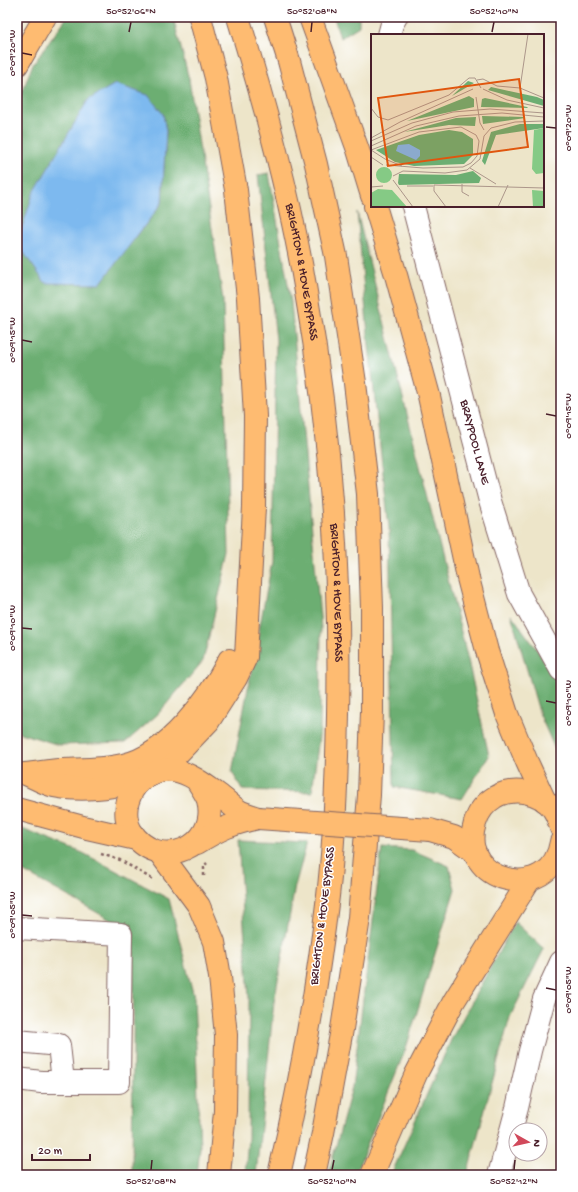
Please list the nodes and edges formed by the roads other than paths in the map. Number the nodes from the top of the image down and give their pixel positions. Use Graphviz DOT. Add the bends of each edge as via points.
graph roads {
  1 [pos="45,17"];
  2 [pos="200,17"];
  3 [pos="238,17"];
  4 [pos="275,17"];
  5 [pos="310,17"];
  6 [pos="396,17"];
  7 [pos="389,34"];
  8 [pos="17,65"];
  9 [pos="371,193"];
  10 [pos="375,207"];
  11 [pos="413,207"];
  12 [pos="248,608"];
  13 [pos="561,670"];
  14 [pos="162,770"];
  15 [pos="21,772"];
  16 [pos="196,779"];
  17 [pos="138,782"];
  18 [pos="17,810"];
  19 [pos="556,816"];
  20 [pos="477,817"];
  21 [pos="258,818"];
  22 [pos="430,830"];
  23 [pos="136,839"];
  24 [pos="561,842"];
  25 [pos="191,847"];
  26 [pos="159,852"];
  27 [pos="475,852"];
  28 [pos="546,871"];
  29 [pos="17,928"];
  30 [pos="561,962"];
  31 [pos="17,1042"];
  32 [pos="17,1079"];
  33 [pos="63,1082"];
  34 [pos="220,1175"];
  35 [pos="279,1175"];
  36 [pos="314,1175"];
  37 [pos="372,1175"];
  38 [pos="499,1175"];
  1 -- 8 [label="highway"];
  2 -- 12 [label="highway" via="216,78 236,190 248,298 255,416 254,507"];
  3 -- 35 [label="highway, BRIGHTON & HOVE BYPASS" via="281,170 305,284 323,402 334,515 339,649 337,771 328,895 295,1108"];
  4 -- 36 [label="highway" via="316,164 336,256 368,494 371,578 372,703 369,795 359,918 342,1029"];
  5 -- 9 [label="highway"];
  6 -- 7 [label="street"];
  10 -- 19 [label="highway" via="429,396 486,651 507,714 527,762"];
  11 -- 13 [label="street, BRAYPOOL LANE" via="490,501 519,594"];
  12 -- 14 [label="highway" via="246,657 236,678 208,722"];
  12 -- 15 [label="highway" via="233,651 221,675 186,723 166,743 125,765 96,770"];
  14 -- 16 [label="highway" via="174,770"];
  14 -- 17 [label="highway" via="149,774"];
  15 -- 17 [label="highway" via="54,786 84,789"];
  16 -- 21 [label="highway" via="241,812"];
  16 -- 25 [label="highway" via="208,800 209,811 203,833"];
  17 -- 23 [label="highway" via="131,792 126,816"];
  18 -- 23 [label="highway"];
  19 -- 20 [label="highway" via="533,794 520,791 494,798 484,806"];
  20 -- 22 [label="highway"];
  20 -- 27 [label="highway" via="473,828"];
  21 -- 22 [label="highway, bridge"];
  21 -- 25 [label="highway" via="236,822"];
  22 -- 27 [label="highway" via="454,837"];
  23 -- 26 [label="highway" via="146,847"];
  24 -- 28 [label="highway" via="556,858"];
  25 -- 26 [label="highway" via="172,853"];
  26 -- 34 [label="highway" via="200,906 214,942 226,1036"];
  27 -- 28 [label="highway" via="491,873 503,879 516,881"];
  28 -- 37 [label="highway" via="454,1001 416,1074"];
  29 -- 33 [label="street" via="122,934 119,1082"];
  30 -- 38 [label="street" via="544,999"];
  31 -- 33 [label="street" via="59,1044"];
  32 -- 33 [label="street"];
}
